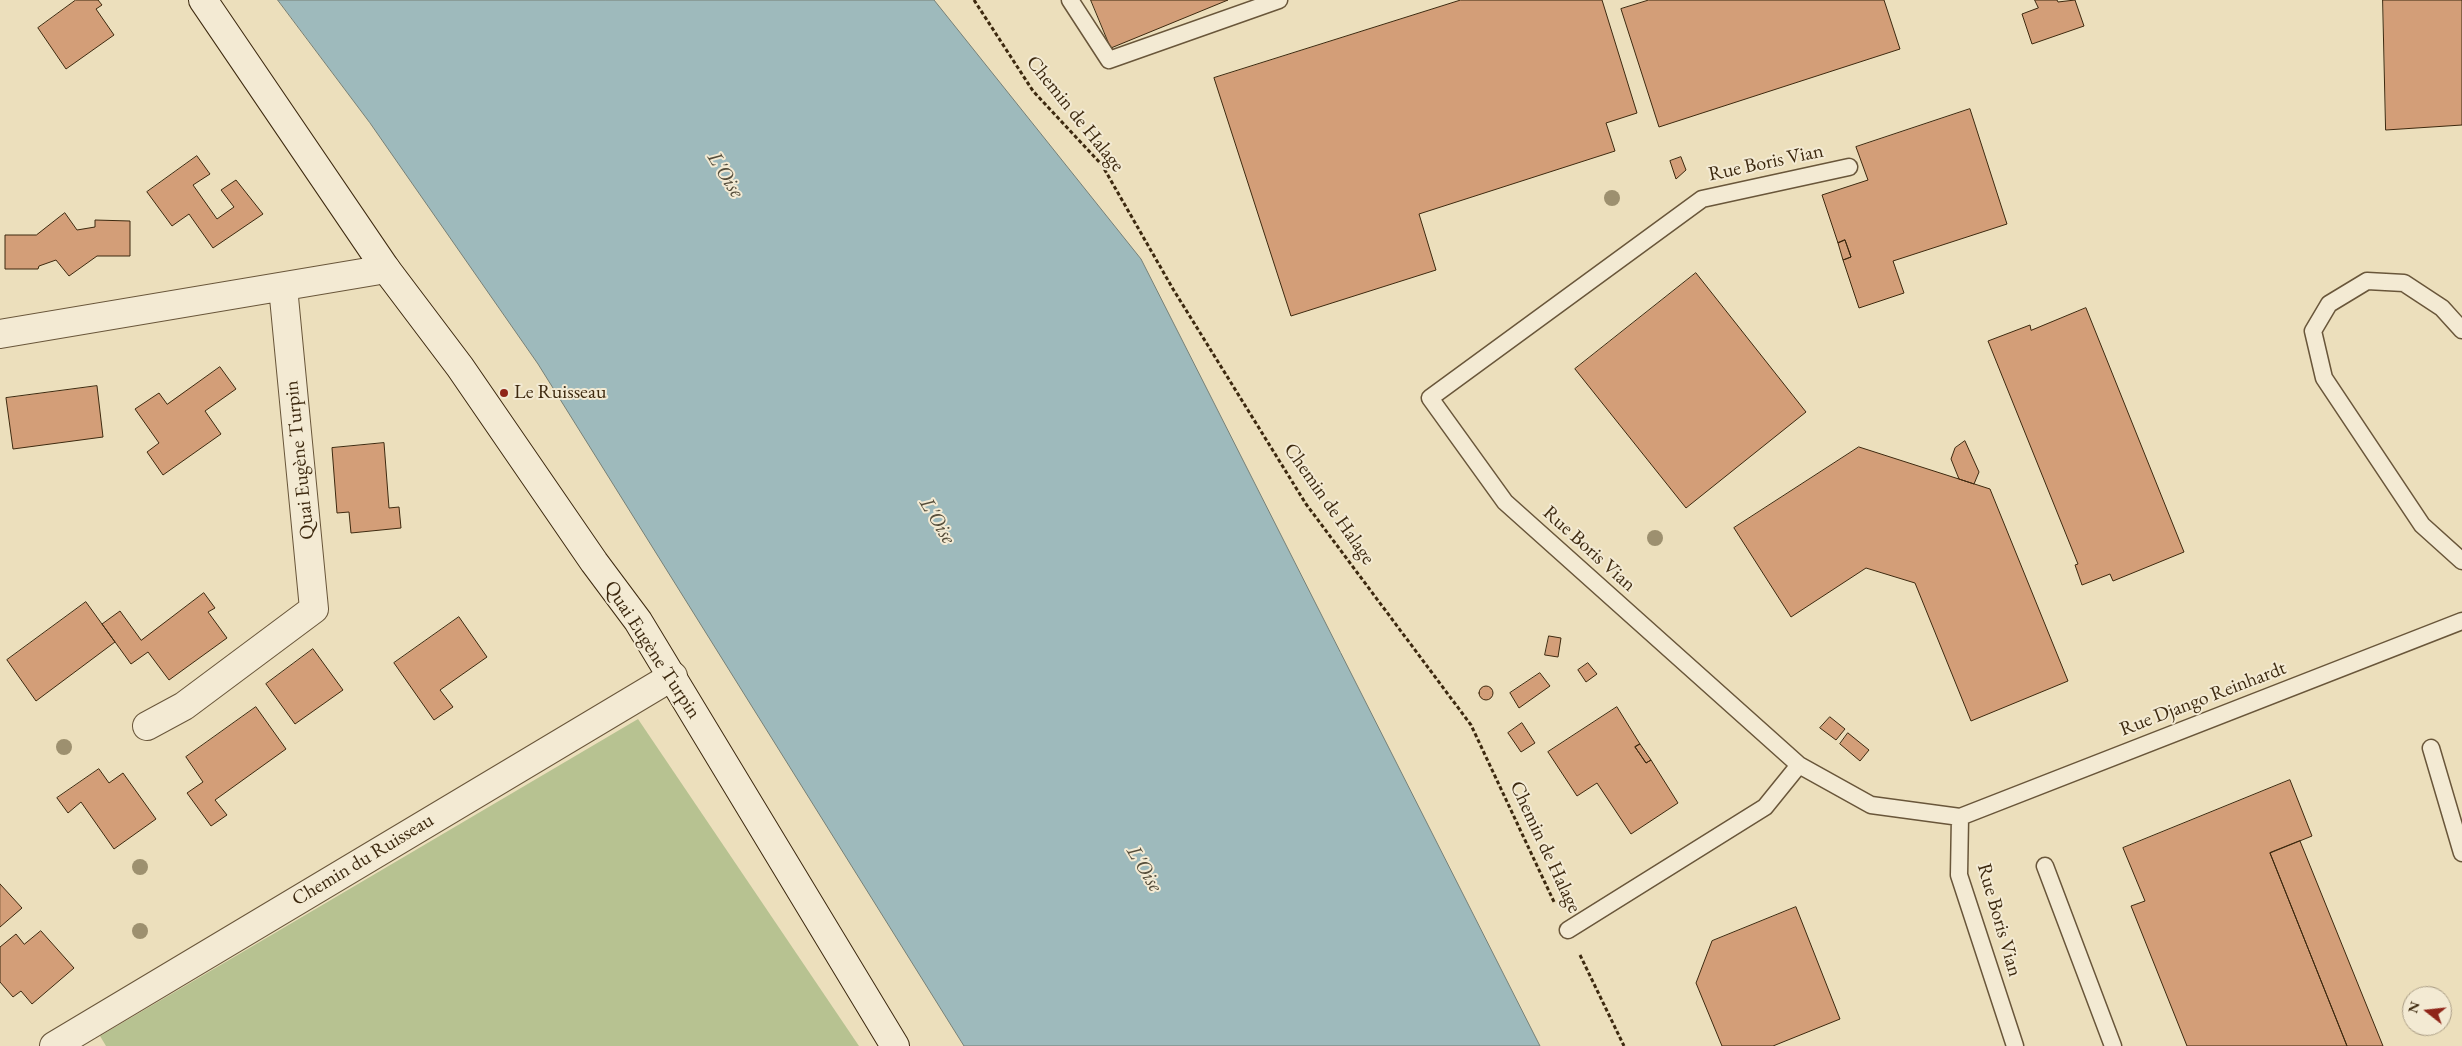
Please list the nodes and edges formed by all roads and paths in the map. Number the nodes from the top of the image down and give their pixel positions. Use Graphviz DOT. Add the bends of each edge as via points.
graph roads {
  1 [pos="203,0"];
  2 [pos="974,0"];
  3 [pos="1070,0"];
  4 [pos="1279,0"];
  5 [pos="1850,167"];
  6 [pos="386,269"];
  7 [pos="283,287"];
  8 [pos="2462,330"];
  9 [pos="0,334"];
  10 [pos="2462,561"];
  11 [pos="2462,621"];
  12 [pos="673,676"];
  13 [pos="147,726"];
  14 [pos="2431,748"];
  15 [pos="1799,765"];
  16 [pos="1960,817"];
  17 [pos="2462,853"];
  18 [pos="2045,866"];
  19 [pos="1568,930"];
  20 [pos="54,1046"];
  21 [pos="895,1046"];
  22 [pos="1624,1046"];
  23 [pos="2016,1046"];
  24 [pos="2113,1046"];
  1 -- 6 [label="street, Quai Eugène Turpin"];
  2 -- 19 [label="path, Chemin de Halage" via="1033,90 1102,165 1173,289 1306,504 1471,725"];
  3 -- 4 [label="lane" via="1109,60"];
  5 -- 15 [label="lane, Rue Boris Vian" via="1702,199 1430,398 1505,502"];
  6 -- 7 [label="street"];
  6 -- 12 [label="street, Quai Eugène Turpin" via="460,367"];
  7 -- 9 [label="street"];
  7 -- 13 [label="street, Quai Eugène Turpin" via="314,609 184,706"];
  8 -- 10 [label="lane" via="2442,308 2404,283 2367,281 2329,304 2313,332 2324,378 2422,525"];
  11 -- 16 [label="lane, Rue Django Reinhardt"];
  12 -- 20 [label="street, Chemin du Ruisseau"];
  12 -- 21 [label="street, Quai Eugène Turpin"];
  14 -- 17 [label="lane"];
  15 -- 16 [label="lane, Rue Boris Vian" via="1872,805"];
  15 -- 19 [label="lane" via="1765,807"];
  16 -- 23 [label="lane, Rue Boris Vian" via="1959,875"];
  18 -- 24 [label="lane"];
  19 -- 22 [label="path, Chemin de Halage"];
}
